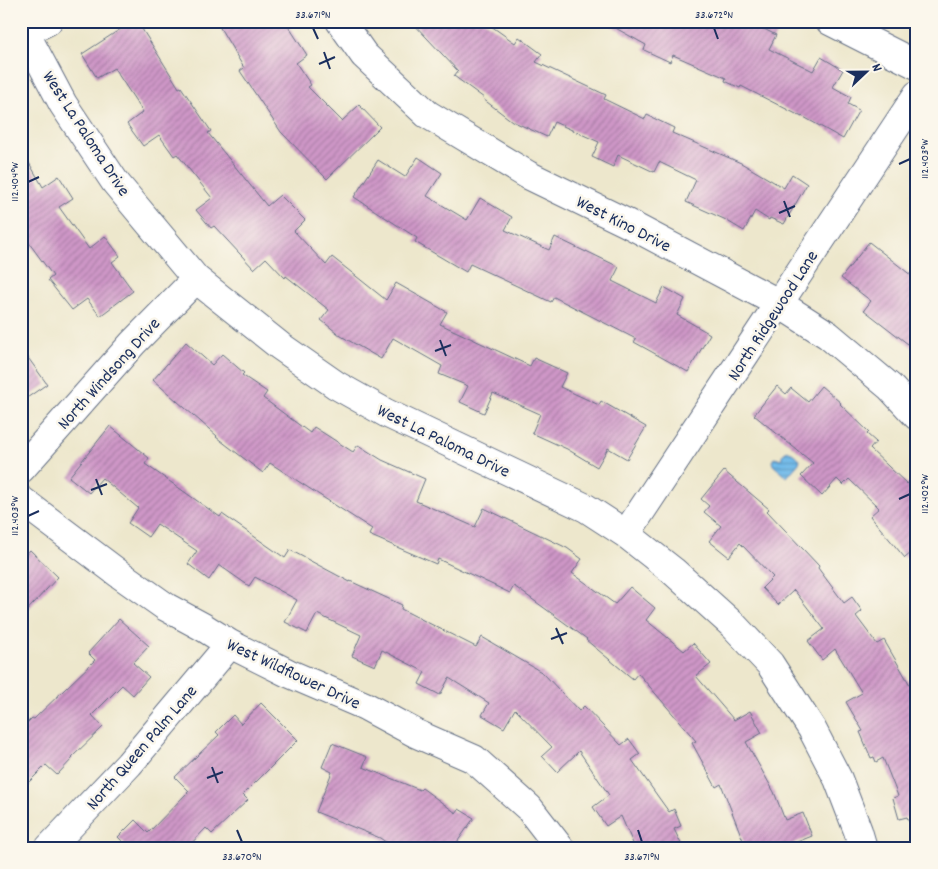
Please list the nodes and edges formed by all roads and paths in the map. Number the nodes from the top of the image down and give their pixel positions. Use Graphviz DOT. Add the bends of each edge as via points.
graph roads {
  1 [pos="340,21"];
  2 [pos="830,21"];
  3 [pos="31,26"];
  4 [pos="917,65"];
  5 [pos="917,95"];
  6 [pos="196,279"];
  7 [pos="778,303"];
  8 [pos="917,416"];
  9 [pos="21,469"];
  10 [pos="21,500"];
  11 [pos="626,534"];
  12 [pos="230,644"];
  13 [pos="49,848"];
  14 [pos="560,848"];
  15 [pos="863,848"];
  1 -- 7 [label="street, West Kino Drive" via="364,55 427,114 528,175"];
  2 -- 4 [label="street"];
  3 -- 6 [label="street, West La Paloma Drive" via="63,104 115,182"];
  5 -- 7 [label="street, North Ridgewood Lane"];
  6 -- 9 [label="street, North Windsong Drive"];
  6 -- 11 [label="street, West La Paloma Drive" via="280,346 336,385 386,413 586,508"];
  7 -- 8 [label="street, West Kino Drive" via="828,335 890,388"];
  7 -- 11 [label="street, North Ridgewood Lane"];
  10 -- 12 [label="street, West Wildflower Drive" via="118,573"];
  11 -- 15 [label="street, West La Paloma Drive" via="734,626 770,664 812,729 838,779"];
  12 -- 13 [label="street, North Queen Palm Lane" via="128,764"];
  12 -- 14 [label="street, West Wildflower Drive" via="474,759 530,808"];
}
